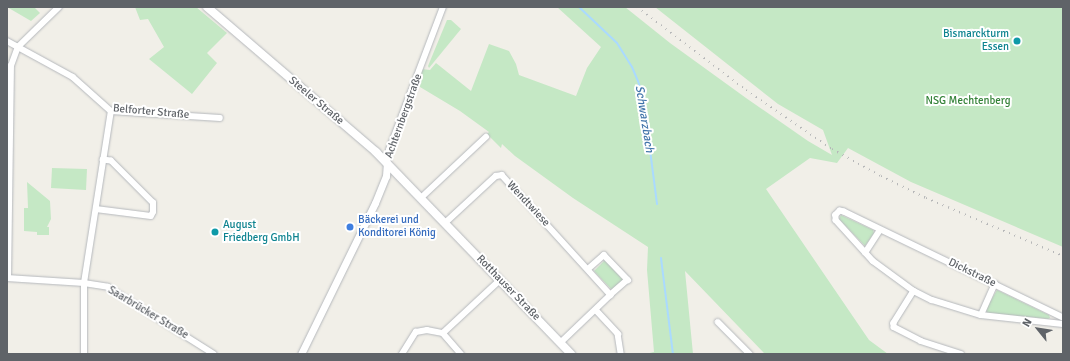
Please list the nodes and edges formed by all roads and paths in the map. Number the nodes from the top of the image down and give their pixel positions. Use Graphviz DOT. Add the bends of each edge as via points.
graph roads {
  1 [pos="59,7"];
  2 [pos="207,7"];
  3 [pos="443,7"];
  4 [pos="7,41"];
  5 [pos="18,47"];
  6 [pos="111,111"];
  7 [pos="220,118"];
  8 [pos="486,136"];
  9 [pos="103,160"];
  10 [pos="387,162"];
  11 [pos="421,198"];
  12 [pos="96,209"];
  13 [pos="445,223"];
  14 [pos="880,230"];
  15 [pos="865,253"];
  16 [pos="588,269"];
  17 [pos="8,278"];
  18 [pos="500,280"];
  19 [pos="84,283"];
  20 [pos="995,284"];
  21 [pos="914,291"];
  22 [pos="611,295"];
  23 [pos="596,310"];
  24 [pos="981,315"];
  25 [pos="1063,318"];
  26 [pos="718,322"];
  27 [pos="1063,324"];
  28 [pos="443,333"];
  29 [pos="561,343"];
  30 [pos="84,354"];
  31 [pos="214,354"];
  32 [pos="302,354"];
  33 [pos="402,354"];
  34 [pos="462,354"];
  35 [pos="571,354"];
  36 [pos="621,354"];
  37 [pos="750,354"];
  38 [pos="961,354"];
  1 -- 5 [label="street"];
  2 -- 10 [label="main road, Steeler Straße"];
  3 -- 10 [label="street, Achternbergstraße" via="389,150"];
  4 -- 5 [label="street, Belforter Straße"];
  5 -- 6 [label="street, Belforter Straße" via="73,77"];
  5 -- 17 [label="street" via="11,66"];
  6 -- 7 [label="street, Belforter Straße"];
  6 -- 9 [label="street"];
  8 -- 11 [label="street"];
  9 -- 12 [label="street"];
  9 -- 12 [label="street" via="111,161 153,203 153,212 151,216"];
  10 -- 11 [label="main road, Steeler Straße"];
  10 -- 32 [label="street, Achternbergstraße" via="386,176 375,203"];
  11 -- 13 [label="main road, Steeler Straße"];
  12 -- 19 [label="street"];
  13 -- 16 [label="street, Wendtwiese" via="496,176 502,175"];
  13 -- 18 [label="main road, Rotthauser Straße"];
  14 -- 15 [label="street"];
  14 -- 15 [label="street, Dickstraße" via="844,212 840,211 836,215 836,220"];
  14 -- 20 [label="street, Dickstraße"];
  15 -- 21 [label="street"];
  16 -- 22 [label="street, Wendtwiese"];
  16 -- 22 [label="street" via="604,255 628,280"];
  17 -- 19 [label="street, Saarbrücker Straße"];
  18 -- 28 [label="street"];
  18 -- 29 [label="main road, Rotthauser Straße"];
  19 -- 30 [label="street"];
  19 -- 31 [label="street, Saarbrücker Straße" via="108,287"];
  20 -- 24 [label="street"];
  20 -- 25 [label="street, Dickstraße"];
  21 -- 24 [label="street" via="946,305"];
  21 -- 38 [label="street" via="894,327 921,341"];
  22 -- 23 [label="street"];
  23 -- 29 [label="street"];
  23 -- 36 [label="street" via="618,334"];
  24 -- 27 [label="street"];
  26 -- 37 [label="street"];
  28 -- 33 [label="street" via="427,330 416,332"];
  28 -- 34 [label="street"];
  29 -- 35 [label="main road, Rotthauser Straße"];
}
